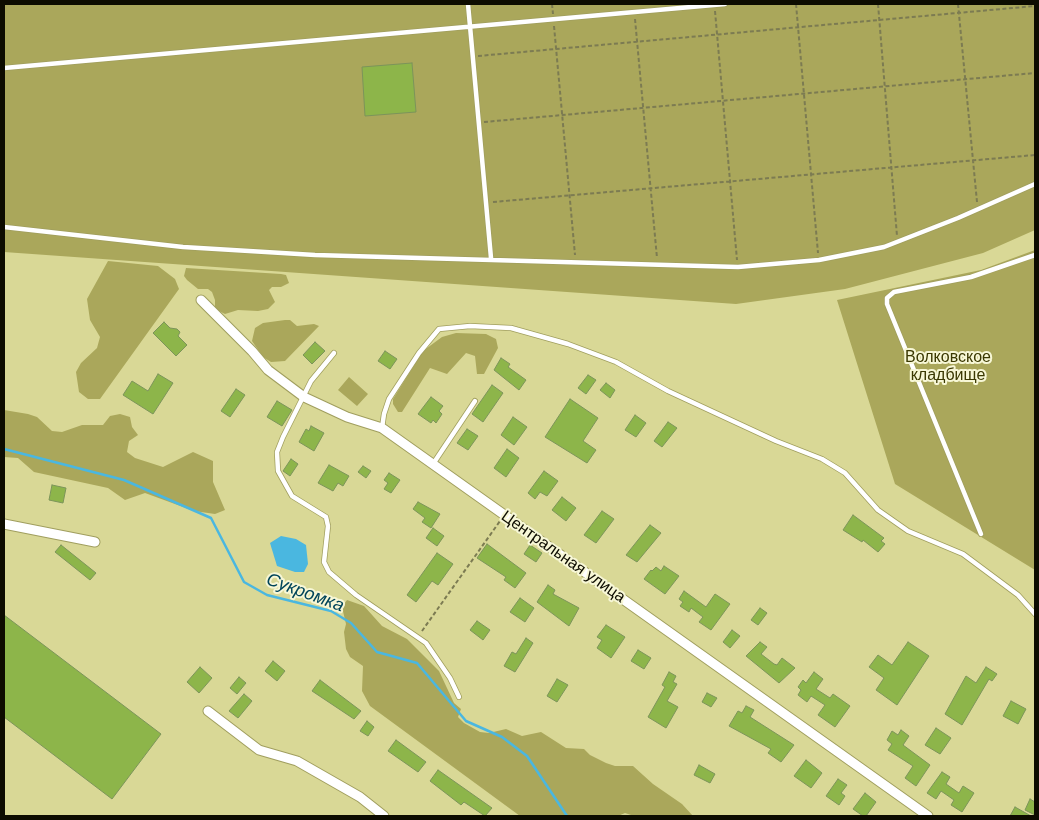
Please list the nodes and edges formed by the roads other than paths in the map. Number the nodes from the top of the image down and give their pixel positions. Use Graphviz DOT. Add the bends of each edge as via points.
graph roads {
  1 [pos="468,4"];
  2 [pos="725,4"];
  3 [pos="714,5"];
  4 [pos="470,26"];
  5 [pos="4,68"];
  6 [pos="1035,184"];
  7 [pos="4,227"];
  8 [pos="1035,255"];
  9 [pos="491,258"];
  10 [pos="200,300"];
  11 [pos="334,353"];
  12 [pos="304,397"];
  13 [pos="475,401"];
  14 [pos="382,428"];
  15 [pos="433,464"];
  16 [pos="4,524"];
  17 [pos="981,534"];
  18 [pos="94,542"];
  19 [pos="1035,614"];
  20 [pos="459,697"];
  21 [pos="208,711"];
  22 [pos="384,816"];
  23 [pos="928,816"];
  1 -- 4 [label="lane"];
  2 -- 3 [label="lane"];
  3 -- 4 [label="lane"];
  4 -- 5 [label="lane"];
  4 -- 9 [label="lane"];
  6 -- 9 [label="lane" via="884,247 819,260 738,267"];
  7 -- 9 [label="lane" via="183,247 314,255"];
  8 -- 17 [label="lane" via="970,277 894,292 887,298"];
  10 -- 12 [label="street, Центральная улица" via="268,370"];
  11 -- 12 [label="lane" via="311,381"];
  12 -- 14 [label="street, Центральная улица" via="347,417"];
  12 -- 20 [label="lane" via="277,452 278,471 292,496 326,517 324,562 329,572 434,652"];
  13 -- 15 [label="lane"];
  14 -- 15 [label="street, Центральная улица"];
  14 -- 19 [label="lane" via="389,399 439,329 470,326 511,328 568,344 616,362 677,396 776,442 822,459 845,473 878,510 908,531 962,554 1018,595"];
  15 -- 23 [label="street, Центральная улица"];
  16 -- 18 [label="street"];
  21 -- 22 [label="street" via="259,750 297,761 360,797"];
}
